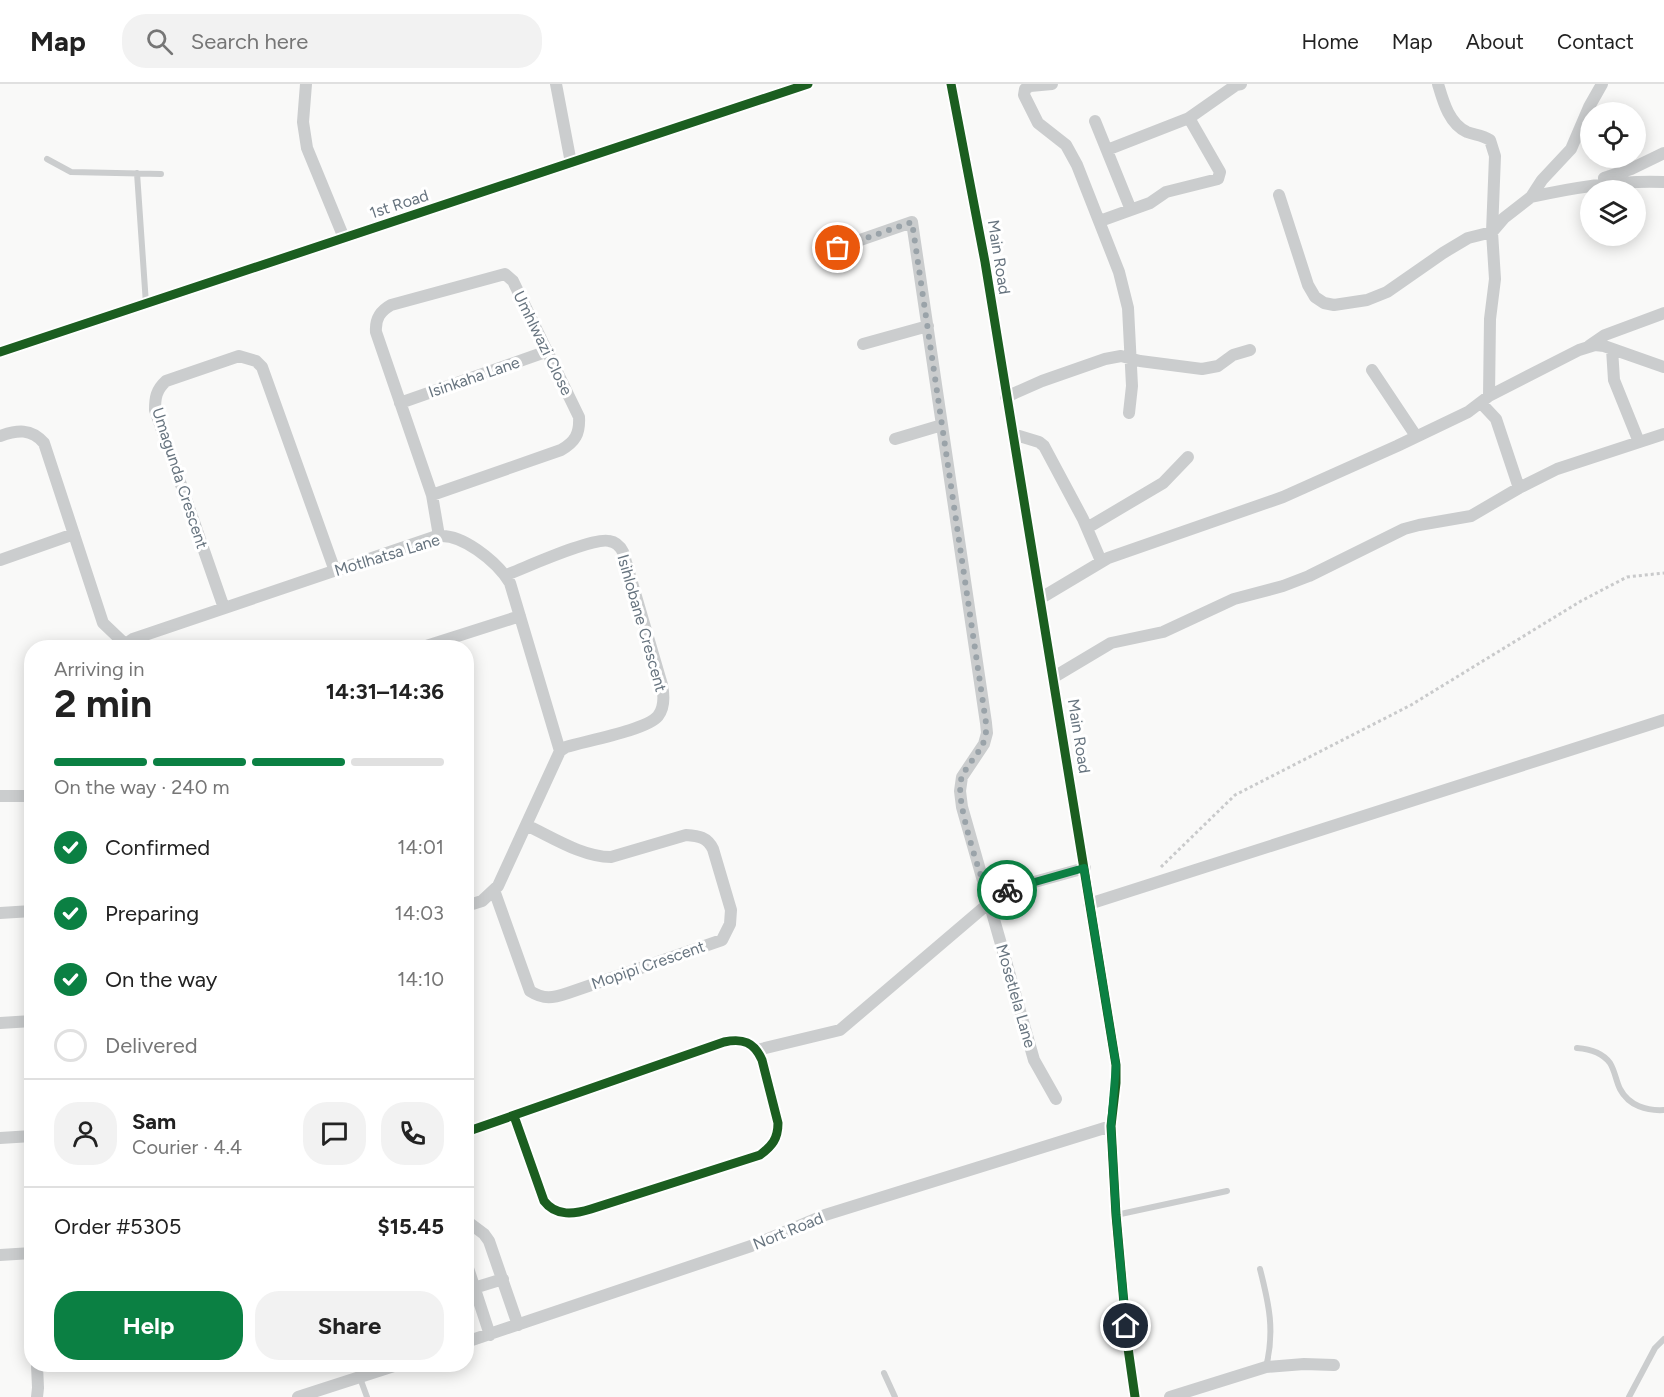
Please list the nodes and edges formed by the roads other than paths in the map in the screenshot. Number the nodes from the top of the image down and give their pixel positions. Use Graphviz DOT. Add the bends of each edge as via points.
graph roads {
  1 [pos="306,84"];
  2 [pos="556,84"];
  3 [pos="808,84"];
  4 [pos="951,84"];
  5 [pos="1052,84"];
  6 [pos="1241,84"];
  7 [pos="1438,84"];
  8 [pos="1602,84"];
  9 [pos="1189,118"];
  10 [pos="1095,121"];
  11 [pos="1107,150"];
  12 [pos="1664,153"];
  13 [pos="47,159"];
  14 [pos="571,163"];
  15 [pos="137,173"];
  16 [pos="161,174"];
  17 [pos="1600,180"];
  18 [pos="1646,182"];
  19 [pos="1664,182"];
  20 [pos="1580,187"];
  21 [pos="1279,195"];
  22 [pos="1531,197"];
  23 [pos="1131,210"];
  24 [pos="1100,220"];
  25 [pos="1492,232"];
  26 [pos="344,238"];
  27 [pos="820,254"];
  28 [pos="146,304"];
  29 [pos="1664,313"];
  30 [pos="928,326"];
  31 [pos="863,344"];
  32 [pos="1587,347"];
  33 [pos="1612,349"];
  34 [pos="1250,350"];
  35 [pos="548,351"];
  36 [pos="0,352"];
  37 [pos="1130,357"];
  38 [pos="1664,367"];
  39 [pos="1372,370"];
  40 [pos="1006,397"];
  41 [pos="1485,399"];
  42 [pos="400,403"];
  43 [pos="1129,413"];
  44 [pos="942,425"];
  45 [pos="1013,434"];
  46 [pos="1664,434"];
  47 [pos="0,436"];
  48 [pos="1416,436"];
  49 [pos="895,440"];
  50 [pos="1639,442"];
  51 [pos="1188,457"];
  52 [pos="1519,488"];
  53 [pos="432,495"];
  54 [pos="1087,528"];
  55 [pos="74,534"];
  56 [pos="439,536"];
  57 [pos="0,560"];
  58 [pos="1101,561"];
  59 [pos="335,571"];
  60 [pos="506,575"];
  61 [pos="1041,598"];
  62 [pos="224,608"];
  63 [pos="520,616"];
  64 [pos="117,640"];
  65 [pos="131,640"];
  66 [pos="446,640"];
  67 [pos="1054,677"];
  68 [pos="1664,720"];
  69 [pos="560,751"];
  70 [pos="0,796"];
  71 [pos="24,796"];
  72 [pos="526,825"];
  73 [pos="1084,868"];
  74 [pos="494,890"];
  75 [pos="988,899"];
  76 [pos="474,904"];
  77 [pos="1089,904"];
  78 [pos="24,912"];
  79 [pos="0,913"];
  80 [pos="24,1022"];
  81 [pos="0,1023"];
  82 [pos="1577,1048"];
  83 [pos="758,1050"];
  84 [pos="1056,1098"];
  85 [pos="1664,1110"];
  86 [pos="514,1116"];
  87 [pos="1111,1126"];
  88 [pos="474,1129"];
  89 [pos="24,1136"];
  90 [pos="0,1138"];
  91 [pos="1227,1191"];
  92 [pos="1116,1215"];
  93 [pos="474,1227"];
  94 [pos="24,1253"];
  95 [pos="0,1254"];
  96 [pos="1260,1269"];
  97 [pos="502,1279"];
  98 [pos="474,1288"];
  99 [pos="518,1325"];
  100 [pos="490,1335"];
  101 [pos="1664,1339"];
  102 [pos="474,1340"];
  103 [pos="1334,1365"];
  104 [pos="1266,1367"];
  105 [pos="37,1372"];
  106 [pos="375,1372"];
  107 [pos="884,1373"];
  108 [pos="360,1377"];
  109 [pos="37,1397"];
  110 [pos="298,1397"];
  111 [pos="367,1397"];
  112 [pos="895,1397"];
  113 [pos="1135,1397"];
  114 [pos="1170,1397"];
  115 [pos="1629,1397"];
  1 -- 26 [label="street" via="303,122 307,148"];
  2 -- 14 [label="street"];
  3 -- 14 [label="street, 1st Road"];
  4 -- 40 [label="street, Main Road" via="980,230"];
  5 -- 24 [label="street" via="1025,89 1026,102 1043,128 1066,145"];
  6 -- 9 [label="street"];
  7 -- 25 [label="street" via="1445,107 1457,126 1484,136 1493,147"];
  8 -- 22 [label="street" via="1571,149"];
  9 -- 11 [label="street"];
  9 -- 23 [label="street" via="1220,172 1218,179 1166,192"];
  10 -- 11 [label="street"];
  11 -- 23 [label="street"];
  12 -- 17 [label="street"];
  13 -- 15 [label="lane" via="71,172"];
  14 -- 26 [label="street, 1st Road"];
  15 -- 16 [label="lane"];
  15 -- 28 [label="lane"];
  18 -- 19 [label="street"];
  20 -- 22 [label="street"];
  21 -- 25 [label="street" via="1308,285 1315,297 1334,305 1367,300 1387,292 1449,249 1477,234"];
  22 -- 25 [label="street"];
  23 -- 24 [label="street"];
  24 -- 37 [label="street" via="1128,308"];
  25 -- 41 [label="street" via="1495,279"];
  26 -- 28 [label="street, 1st Road"];
  27 -- 30 [label="street, Mosetlela Lane" via="912,222"];
  28 -- 36 [label="street, 1st Road"];
  29 -- 32 [label="street" via="1605,335"];
  30 -- 31 [label="street"];
  30 -- 44 [label="street, Mosetlela Lane"];
  32 -- 33 [label="street"];
  32 -- 41 [label="street"];
  33 -- 38 [label="street"];
  33 -- 50 [label="street" via="1613,376"];
  34 -- 37 [label="street" via="1233,355 1218,366 1202,369"];
  35 -- 42 [label="street, Isinkaha Lane"];
  35 -- 42 [label="street, Umhlwazi Close" via="513,281 505,274 391,305 381,312 375,325"];
  35 -- 53 [label="street, Umhlwazi Close" via="579,417 575,440 561,450"];
  37 -- 40 [label="street" via="1105,359"];
  37 -- 43 [label="street"];
  39 -- 48 [label="street"];
  40 -- 45 [label="street, Main Road"];
  41 -- 48 [label="street" via="1468,412"];
  41 -- 52 [label="street" via="1496,419"];
  42 -- 53 [label="street, Umhlwazi Close"];
  44 -- 49 [label="street"];
  44 -- 75 [label="street, Mosetlela Lane" via="987,733 962,777 960,791"];
  45 -- 54 [label="street" via="1044,446"];
  45 -- 61 [label="street, Main Road"];
  46 -- 50 [label="street"];
  47 -- 55 [label="street" via="20,430 44,443"];
  48 -- 58 [label="street" via="1283,497"];
  50 -- 52 [label="street" via="1557,469"];
  51 -- 54 [label="street" via="1162,483"];
  52 -- 67 [label="street" via="1472,516 1404,529 1309,576 1234,598 1163,632 1111,643"];
  53 -- 56 [label="street, Umhlwazi Close"];
  54 -- 58 [label="street"];
  55 -- 57 [label="street"];
  55 -- 64 [label="street" via="103,623"];
  56 -- 59 [label="street, Motlhatsa Lane"];
  56 -- 60 [label="street, Motlhatsa Lane" via="452,537 474,549"];
  58 -- 61 [label="street"];
  59 -- 62 [label="street, Motlhatsa Lane"];
  59 -- 62 [label="street, Umagunda Crescent" via="262,367 239,356 166,381 159,387 155,401"];
  60 -- 63 [label="street, Motlhatsa Lane"];
  60 -- 69 [label="street, Isihlobane Crescent" via="595,541 611,541 623,552 663,691 663,706 659,715 643,726"];
  61 -- 67 [label="street, Main Road"];
  62 -- 65 [label="street, Motlhatsa Lane"];
  63 -- 66 [label="street"];
  63 -- 69 [label="street, Motlhatsa Lane"];
  67 -- 73 [label="street, Main Road"];
  68 -- 77 [label="street"];
  69 -- 72 [label="street"];
  70 -- 71 [label="street"];
  72 -- 74 [label="street"];
  72 -- 74 [label="street, Mopipi Crescent" via="602,857 686,835 699,836 709,841 713,849 731,910 730,924 722,940 550,999 530,991"];
  73 -- 75 [label="street"];
  73 -- 77 [label="street, Main Road"];
  74 -- 76 [label="street"];
  75 -- 83 [label="street" via="840,1030"];
  75 -- 84 [label="street, Mosetlela Lane" via="1034,1060"];
  77 -- 87 [label="street, Main Road" via="1116,1065"];
  78 -- 79 [label="street"];
  80 -- 81 [label="street"];
  82 -- 85 [label="lane" via="1592,1049 1609,1062 1621,1091 1634,1104"];
  83 -- 86 [label="street" via="744,1040 724,1042"];
  83 -- 86 [label="street" via="778,1123 772,1146 760,1155 578,1213 558,1212 544,1201"];
  86 -- 88 [label="street"];
  87 -- 92 [label="street, Main Road"];
  87 -- 99 [label="street, Nort Road" via="825,1215 752,1246"];
  89 -- 90 [label="street"];
  91 -- 92 [label="lane"];
  92 -- 113 [label="street, Main Road"];
  93 -- 97 [label="street" via="489,1241"];
  94 -- 95 [label="street"];
  96 -- 104 [label="lane" via="1269,1305 1271,1345"];
  97 -- 98 [label="street"];
  97 -- 99 [label="street"];
  98 -- 100 [label="street"];
  99 -- 100 [label="street, Nort Road"];
  100 -- 102 [label="street, Nort Road"];
  101 -- 115 [label="lane" via="1655,1348"];
  103 -- 104 [label="street"];
  104 -- 114 [label="street"];
  105 -- 109 [label="street"];
  106 -- 108 [label="street"];
  107 -- 112 [label="lane"];
  108 -- 110 [label="street"];
  108 -- 111 [label="lane"];
}
